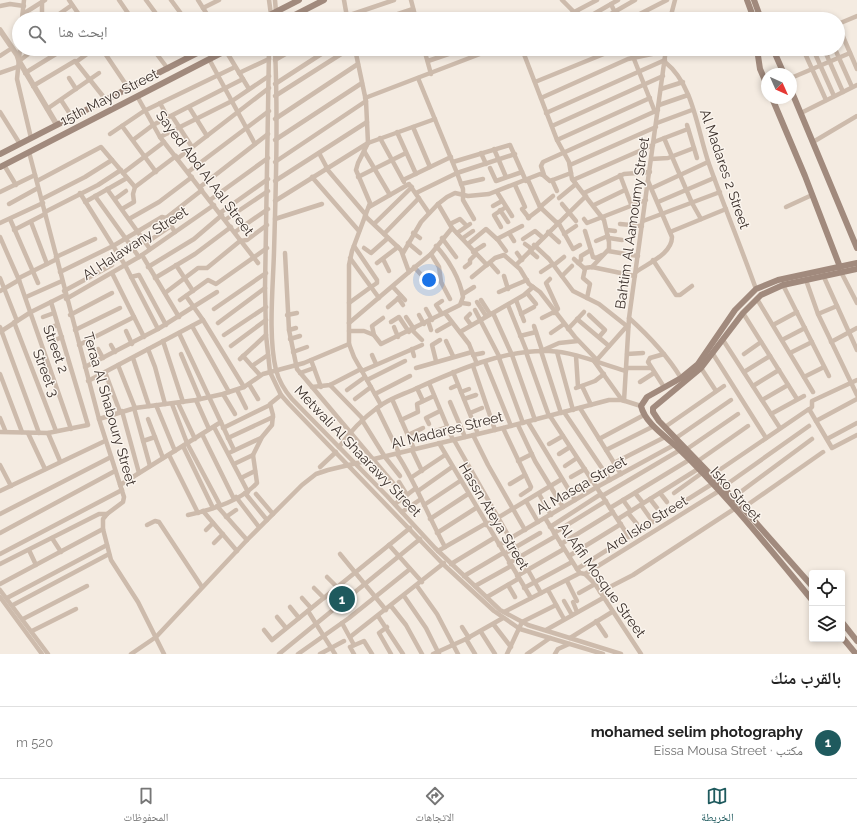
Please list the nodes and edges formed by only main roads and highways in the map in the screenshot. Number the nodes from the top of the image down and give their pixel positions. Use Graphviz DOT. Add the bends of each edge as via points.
graph roads {
  1 [pos="299,0"];
  2 [pos="324,0"];
  3 [pos="747,0"];
  4 [pos="754,0"];
  5 [pos="276,12"];
  6 [pos="301,12"];
  7 [pos="751,12"];
  8 [pos="759,12"];
  9 [pos="192,56"];
  10 [pos="215,56"];
  11 [pos="758,56"];
  12 [pos="777,56"];
  13 [pos="782,68"];
  14 [pos="761,71"];
  15 [pos="774,104"];
  16 [pos="797,104"];
  17 [pos="0,154"];
  18 [pos="2,166"];
  19 [pos="857,248"];
  20 [pos="857,263"];
  21 [pos="839,265"];
  22 [pos="857,269"];
  23 [pos="842,272"];
  24 [pos="742,302"];
  25 [pos="748,308"];
  26 [pos="721,489"];
  27 [pos="730,499"];
  28 [pos="809,583"];
  29 [pos="809,596"];
  30 [pos="845,626"];
  31 [pos="845,641"];
  32 [pos="857,641"];
  33 [pos="856,654"];
  1 -- 5 [label="main road"];
  2 -- 6 [label="main road"];
  3 -- 7 [label="main road"];
  4 -- 8 [label="main road"];
  9 -- 17 [label="main road, 15th Mayo Street"];
  10 -- 18 [label="main road, 15th Mayo Street"];
  11 -- 14 [label="main road"];
  12 -- 13 [label="main road"];
  15 -- 21 [label="main road"];
  16 -- 19 [label="main road"];
  20 -- 21 [label="main road"];
  21 -- 23 [label="main road"];
  21 -- 24 [label="main road" via="778,280 756,289"];
  22 -- 23 [label="main road"];
  23 -- 25 [label="main road" via="783,285 768,291"];
  24 -- 25 [label="main road"];
  24 -- 26 [label="main road, Isko Street" via="698,364 682,378 647,397 641,406 644,415 654,426 712,484"];
  25 -- 26 [label="main road, Isko Street" via="701,368 653,408 653,412 665,427 712,475"];
  26 -- 27 [label="main road, Isko Street"];
  27 -- 28 [label="main road, Isko Street" via="743,508"];
  27 -- 29 [label="main road, Isko Street" via="734,508"];
  30 -- 32 [label="main road"];
  31 -- 33 [label="main road"];
}
